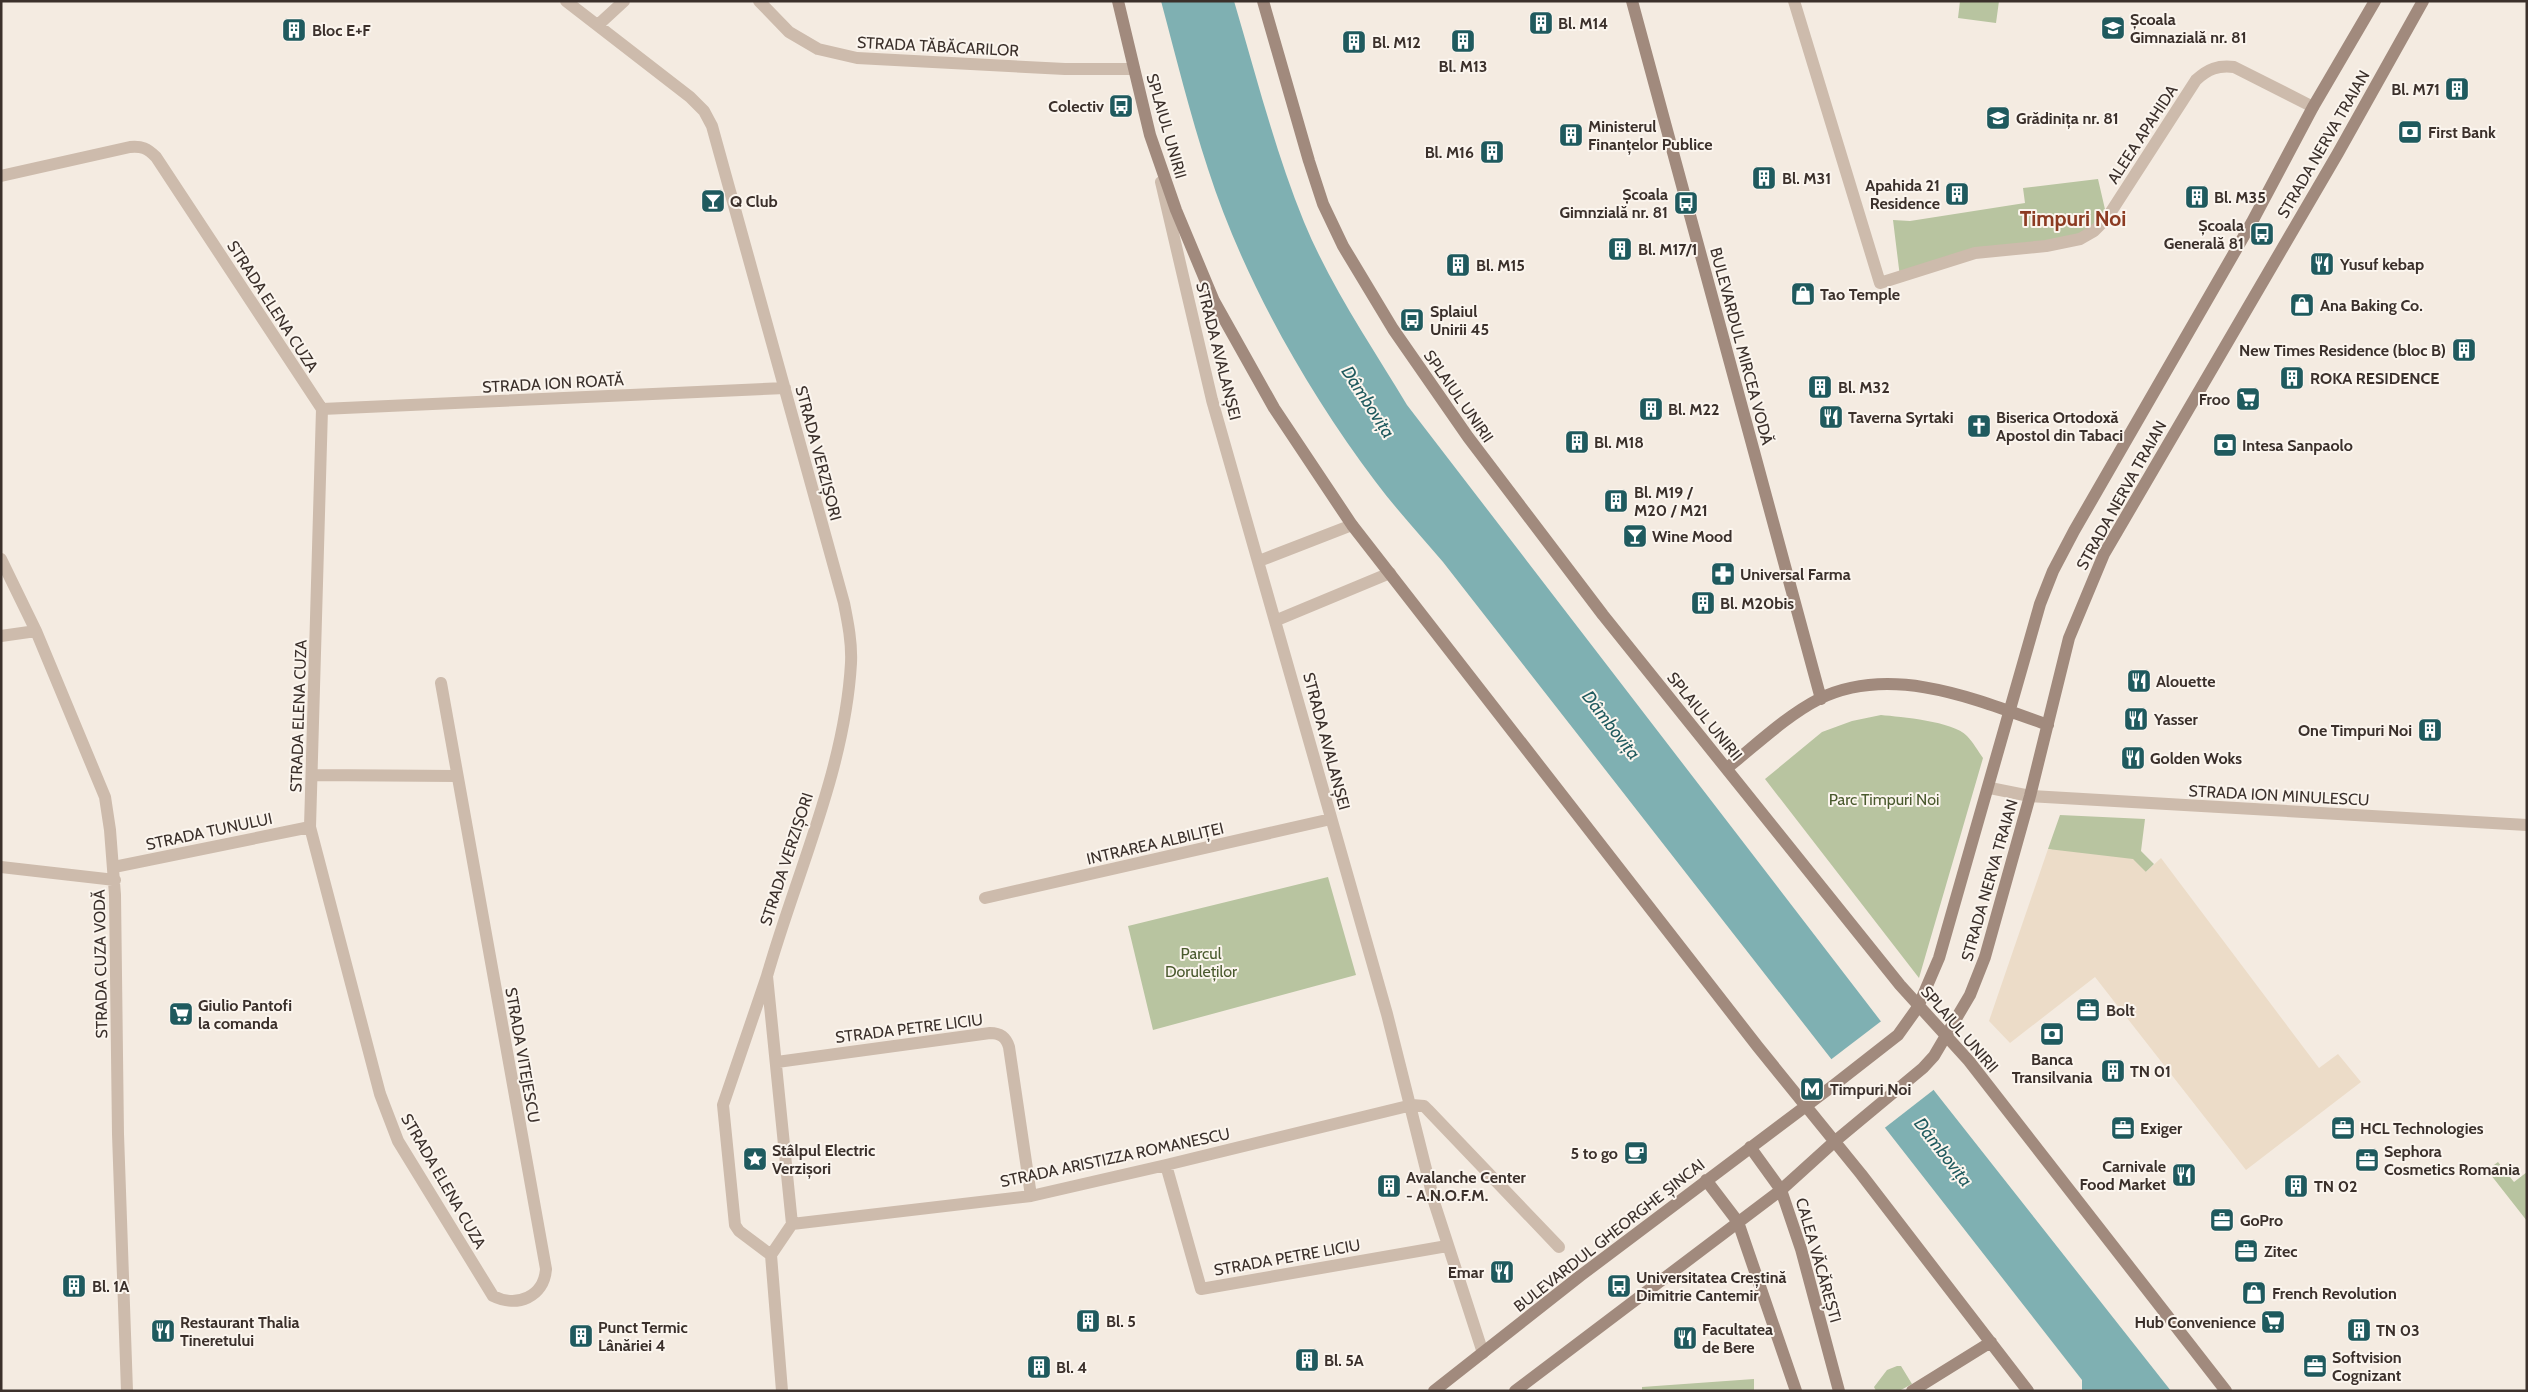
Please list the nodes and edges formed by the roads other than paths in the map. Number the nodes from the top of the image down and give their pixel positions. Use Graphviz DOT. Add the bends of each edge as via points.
graph roads {
  1 [pos="566,1"];
  2 [pos="624,1"];
  3 [pos="759,1"];
  4 [pos="1118,1"];
  5 [pos="1263,1"];
  6 [pos="1632,1"];
  7 [pos="1794,1"];
  8 [pos="2375,1"];
  9 [pos="2424,1"];
  10 [pos="598,25"];
  11 [pos="1134,69"];
  12 [pos="2313,107"];
  13 [pos="1150,135"];
  14 [pos="1,176"];
  15 [pos="785,388"];
  16 [pos="322,410"];
  17 [pos="1352,525"];
  18 [pos="1,559"];
  19 [pos="1259,561"];
  20 [pos="1390,573"];
  21 [pos="1277,620"];
  22 [pos="36,631"];
  23 [pos="1,636"];
  24 [pos="441,682"];
  25 [pos="1821,699"];
  26 [pos="2010,712"];
  27 [pos="2048,725"];
  28 [pos="1727,768"];
  29 [pos="312,775"];
  30 [pos="457,776"];
  31 [pos="1990,788"];
  32 [pos="2030,796"];
  33 [pos="1331,819"];
  34 [pos="2527,825"];
  35 [pos="310,827"];
  36 [pos="1,867"];
  37 [pos="115,874"];
  38 [pos="985,898"];
  39 [pos="766,976"];
  40 [pos="1918,1006"];
  41 [pos="1947,1036"];
  42 [pos="777,1062"];
  43 [pos="1834,1085"];
  44 [pos="1412,1105"];
  45 [pos="1805,1106"];
  46 [pos="1834,1142"];
  47 [pos="1750,1147"];
  48 [pos="1166,1165"];
  49 [pos="1706,1180"];
  50 [pos="1782,1190"];
  51 [pos="1031,1196"];
  52 [pos="1738,1222"];
  53 [pos="792,1224"];
  54 [pos="1447,1246"];
  55 [pos="1559,1246"];
  56 [pos="771,1255"];
  57 [pos="493,1296"];
  58 [pos="1991,1342"];
  59 [pos="1483,1353"];
  60 [pos="127,1391"];
  61 [pos="782,1391"];
  62 [pos="1434,1391"];
  63 [pos="1515,1391"];
  64 [pos="1796,1391"];
  65 [pos="1839,1391"];
  66 [pos="1912,1391"];
  67 [pos="2028,1391"];
  68 [pos="2226,1391"];
  1 -- 10 [label="street, STRADA VERZIȘORI"];
  2 -- 10 [label="street"];
  3 -- 11 [label="street, STRADA TĂBĂCARILOR" via="789,32 818,49 857,58 1065,69"];
  4 -- 11 [label="main road, SPLAIUL UNIRII"];
  5 -- 28 [label="main road, SPLAIUL UNIRII" via="1308,160 1324,204 1348,254 1393,329 1489,467"];
  6 -- 25 [label="main road, BULEVARDUL MIRCEA VODĂ"];
  7 -- 12 [label="street, ALEEA APAHIDA" via="1880,283 1975,253 2065,243 2094,231 2108,218 2196,80 2212,68 2234,68"];
  8 -- 12 [label="main road, STRADA NERVA TRAIAN"];
  9 -- 27 [label="main road, STRADA NERVA TRAIAN" via="2104,554 2069,638"];
  10 -- 15 [label="street, STRADA VERZIȘORI" via="690,97 704,111 712,126"];
  11 -- 13 [label="main road, SPLAIUL UNIRII"];
  12 -- 26 [label="main road, STRADA NERVA TRAIAN" via="2252,222 2053,571 2040,604"];
  13 -- 17 [label="main road, SPLAIUL UNIRII" via="1176,210 1214,301 1274,408"];
  13 -- 19 [label="street, STRADA AVALANȘEI" via="1212,400"];
  14 -- 16 [label="street, STRADA ELENA CUZA" via="130,147 140,146 149,150"];
  15 -- 16 [label="street, STRADA ION ROATĂ"];
  15 -- 39 [label="street, STRADA VERZIȘORI" via="844,603 850,632 851,662 834,764"];
  16 -- 29 [label="street, STRADA ELENA CUZA"];
  17 -- 19 [label="street"];
  17 -- 20 [label="main road, SPLAIUL UNIRII"];
  18 -- 22 [label="street, STRADA CUZA VODĂ"];
  19 -- 21 [label="street, STRADA AVALANȘEI"];
  20 -- 21 [label="street"];
  20 -- 45 [label="main road, SPLAIUL UNIRII"];
  21 -- 33 [label="street, STRADA AVALANȘEI"];
  22 -- 23 [label="street"];
  22 -- 37 [label="street, STRADA CUZA VODĂ" via="104,797"];
  24 -- 30 [label="street, STRADA VITEJESCU"];
  25 -- 26 [label="main road" via="1858,686 1905,685 1934,689"];
  25 -- 28 [label="main road" via="1799,712"];
  26 -- 27 [label="main road"];
  26 -- 31 [label="main road, STRADA NERVA TRAIAN"];
  27 -- 32 [label="main road, STRADA NERVA TRAIAN"];
  28 -- 40 [label="main road, SPLAIUL UNIRII"];
  29 -- 30 [label="street"];
  29 -- 35 [label="street, STRADA ELENA CUZA"];
  30 -- 57 [label="street, STRADA VITEJESCU" via="546,1269 540,1288 528,1298 508,1302"];
  31 -- 32 [label="street, STRADA ION MINULESCU"];
  31 -- 40 [label="main road, STRADA NERVA TRAIAN" via="1939,958"];
  32 -- 34 [label="street, STRADA ION MINULESCU"];
  32 -- 41 [label="main road, STRADA NERVA TRAIAN" via="1985,957 1970,995"];
  33 -- 38 [label="street, INTRAREA ALBILIȚEI"];
  33 -- 44 [label="street, STRADA AVALANȘEI"];
  35 -- 37 [label="street, STRADA TUNULUI"];
  35 -- 57 [label="street, STRADA ELENA CUZA" via="392,1129"];
  36 -- 37 [label="street, STRADA TUNULUI"];
  37 -- 60 [label="street, STRADA CUZA VODĂ" via="118,1134"];
  39 -- 42 [label="street, STRADA VERZIȘORI"];
  39 -- 56 [label="street, STRADA VERZIȘORI" via="723,1105 735,1225"];
  40 -- 41 [label="main road, SPLAIUL UNIRII"];
  40 -- 43 [label="main road, STRADA NERVA TRAIAN" via="1898,1035"];
  41 -- 46 [label="main road, STRADA NERVA TRAIAN" via="1923,1068"];
  41 -- 68 [label="main road, SPLAIUL UNIRII" via="2090,1213"];
  42 -- 51 [label="street, STRADA PETRE LICIU" via="1001,1035 1009,1048"];
  42 -- 53 [label="street, STRADA VERZIȘORI"];
  43 -- 45 [label="main road, BULEVARDUL GHEORGHE ȘINCAI"];
  44 -- 48 [label="street, STRADA ARISTIZZA ROMANESCU"];
  44 -- 54 [label="street, STRADA AVALANȘEI"];
  44 -- 55 [label="street" via="1424,1106"];
  45 -- 46 [label="main road, SPLAIUL UNIRII"];
  45 -- 47 [label="main road, BULEVARDUL GHEORGHE ȘINCAI"];
  46 -- 50 [label="main road"];
  46 -- 58 [label="main road, SPLAIUL UNIRII"];
  47 -- 49 [label="main road, BULEVARDUL GHEORGHE ȘINCAI"];
  47 -- 50 [label="main road, CALEA VĂCĂREȘTI"];
  48 -- 51 [label="street, STRADA ARISTIZZA ROMANESCU"];
  48 -- 54 [label="street, STRADA PETRE LICIU" via="1201,1289"];
  49 -- 52 [label="main road"];
  49 -- 59 [label="main road, BULEVARDUL GHEORGHE ȘINCAI"];
  50 -- 52 [label="main road"];
  50 -- 65 [label="main road, CALEA VĂCĂREȘTI"];
  51 -- 53 [label="street, STRADA ARISTIZZA ROMANESCU"];
  52 -- 63 [label="main road"];
  52 -- 64 [label="main road"];
  53 -- 56 [label="street"];
  54 -- 59 [label="street, STRADA AVALANȘEI"];
  56 -- 61 [label="street"];
  58 -- 66 [label="main road"];
  58 -- 67 [label="main road, SPLAIUL UNIRII"];
  59 -- 62 [label="main road, BULEVARDUL GHEORGHE ȘINCAI"];
}
